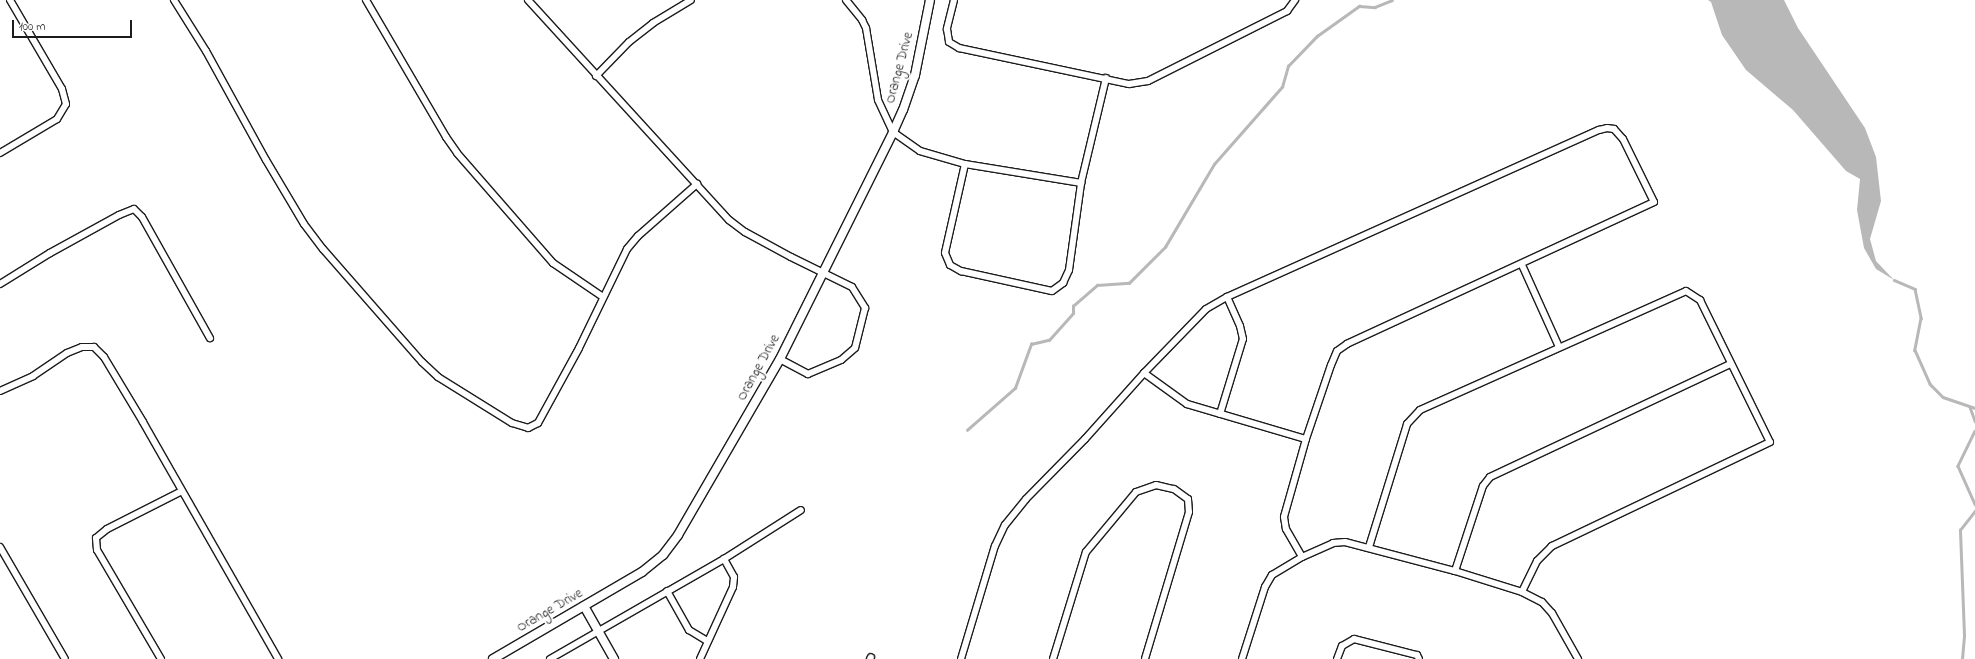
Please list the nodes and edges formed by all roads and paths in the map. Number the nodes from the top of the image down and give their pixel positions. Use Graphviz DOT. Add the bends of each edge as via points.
graph roads {
  1 [pos="10,0"];
  2 [pos="174,0"];
  3 [pos="366,0"];
  4 [pos="528,0"];
  5 [pos="691,0"];
  6 [pos="846,0"];
  7 [pos="930,0"];
  8 [pos="954,0"];
  9 [pos="1295,0"];
  10 [pos="596,76"];
  11 [pos="1106,78"];
  12 [pos="893,132"];
  13 [pos="0,153"];
  14 [pos="965,164"];
  15 [pos="1082,183"];
  16 [pos="697,184"];
  17 [pos="1522,265"];
  18 [pos="823,271"];
  19 [pos="0,284"];
  20 [pos="603,297"];
  21 [pos="1227,297"];
  22 [pos="210,338"];
  23 [pos="1559,347"];
  24 [pos="780,358"];
  25 [pos="1730,364"];
  26 [pos="1144,373"];
  27 [pos="0,391"];
  28 [pos="1220,414"];
  29 [pos="1306,439"];
  30 [pos="182,491"];
  31 [pos="801,510"];
  32 [pos="0,547"];
  33 [pos="1369,547"];
  34 [pos="1302,557"];
  35 [pos="724,559"];
  36 [pos="1455,571"];
  37 [pos="667,591"];
  38 [pos="1522,592"];
  39 [pos="584,606"];
  40 [pos="598,631"];
  41 [pos="707,641"];
  42 [pos="65,659"];
  43 [pos="161,659"];
  44 [pos="278,659"];
  45 [pos="493,659"];
  46 [pos="550,659"];
  47 [pos="614,659"];
  48 [pos="700,659"];
  49 [pos="961,659"];
  50 [pos="1053,659"];
  51 [pos="1145,659"];
  52 [pos="1242,659"];
  53 [pos="1337,659"];
  54 [pos="1419,659"];
  55 [pos="1578,659"];
  1 -- 13 [label="street" via="62,89 66,104 57,120"];
  2 -- 20 [label="street" via="206,51 304,224 338,267 422,362 449,386 512,423 528,428 538,423 579,348"];
  3 -- 20 [label="street" via="457,153 553,263"];
  4 -- 10 [label="street"];
  5 -- 10 [label="street" via="652,22"];
  6 -- 12 [label="street" via="866,28 878,100"];
  7 -- 12 [label="street, Orange Drive" via="915,75"];
  8 -- 11 [label="street" via="947,29 949,42 959,48"];
  9 -- 11 [label="street" via="1287,11 1148,81 1129,84"];
  10 -- 16 [label="street"];
  11 -- 15 [label="street"];
  12 -- 14 [label="street" via="920,151"];
  12 -- 18 [label="street, Orange Drive"];
  14 -- 15 [label="street"];
  14 -- 15 [label="street" via="945,253 950,265 960,271 1052,291 1063,283 1069,270"];
  16 -- 18 [label="street" via="728,220 745,232"];
  16 -- 20 [label="street" via="631,243"];
  17 -- 21 [label="street" via="1654,202 1623,139 1614,129 1599,130"];
  17 -- 23 [label="street"];
  17 -- 29 [label="street" via="1341,348 1331,365"];
  18 -- 24 [label="street, Orange Drive"];
  18 -- 24 [label="street" via="852,286 865,308 854,348 841,360 808,374"];
  19 -- 22 [label="street" via="57,249 118,215 134,209 142,217"];
  21 -- 26 [label="street" via="1199,315"];
  21 -- 28 [label="street" via="1243,339"];
  23 -- 25 [label="street" via="1686,291 1700,300"];
  23 -- 33 [label="street" via="1420,410 1406,424"];
  24 -- 39 [label="street, Orange Drive" via="678,535 663,555 642,572"];
  25 -- 36 [label="street" via="1490,477 1483,486"];
  25 -- 38 [label="street" via="1770,442 1552,546 1537,561"];
  26 -- 28 [label="street" via="1183,402"];
  26 -- 49 [label="street" via="1085,439 1026,499 1006,525 995,546"];
  27 -- 30 [label="street" via="33,376 67,352 82,347 94,347 108,364"];
  28 -- 29 [label="street"];
  29 -- 34 [label="street" via="1284,523"];
  30 -- 43 [label="street" via="107,529 96,538 97,550"];
  30 -- 44 [label="street"];
  31 -- 35 [label="street"];
  32 -- 42 [label="street"];
  33 -- 34 [label="street" via="1352,542 1340,542"];
  33 -- 36 [label="street"];
  34 -- 52 [label="street" via="1278,571 1268,581"];
  35 -- 37 [label="street"];
  35 -- 41 [label="street" via="734,577 733,587"];
  36 -- 38 [label="street"];
  37 -- 40 [label="street"];
  37 -- 41 [label="street" via="690,630"];
  38 -- 55 [label="street" via="1542,602 1552,613"];
  39 -- 40 [label="street"];
  39 -- 45 [label="street, Orange Drive"];
  40 -- 46 [label="street"];
  40 -- 47 [label="street"];
  41 -- 48 [label="street"];
  50 -- 51 [label="street" via="1086,552 1136,492 1156,485 1174,489 1188,499 1189,512"];
  53 -- 54 [label="street" via="1342,646 1354,639"];
}
